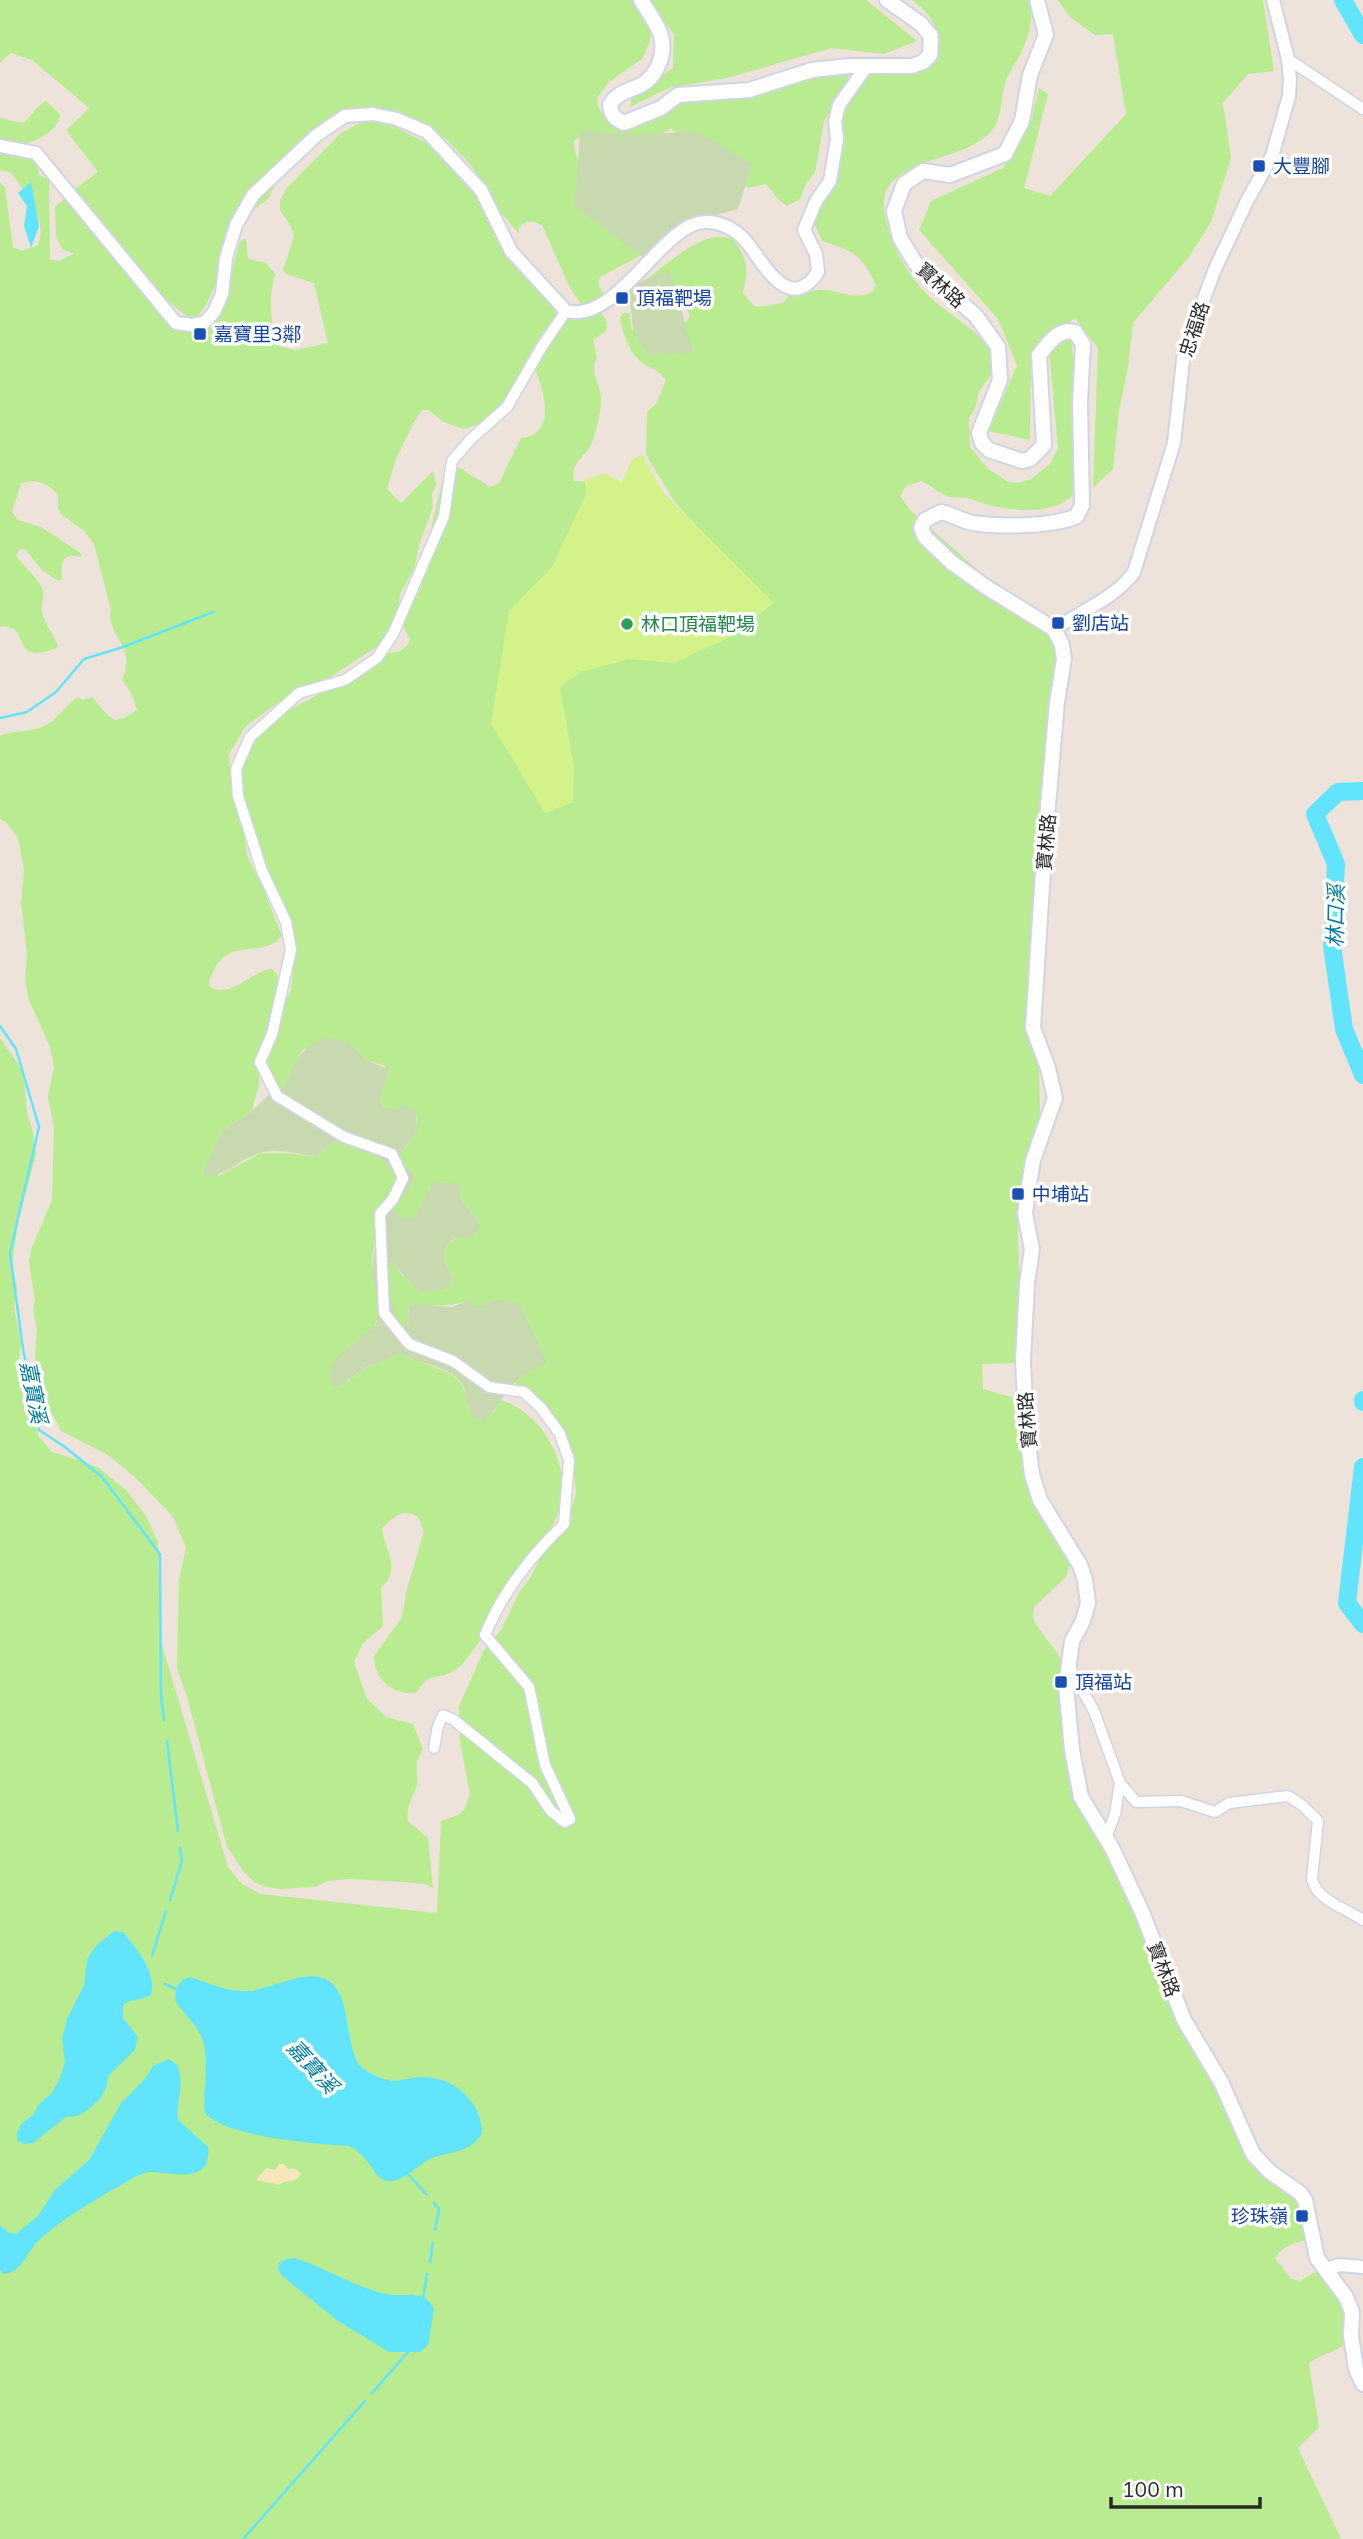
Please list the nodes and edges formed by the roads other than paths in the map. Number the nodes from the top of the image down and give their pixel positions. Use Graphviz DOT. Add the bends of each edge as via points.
graph roads {
  1 [pos="641,0"];
  2 [pos="887,0"];
  3 [pos="1037,0"];
  4 [pos="1273,0"];
  5 [pos="1288,59"];
  6 [pos="866,67"];
  7 [pos="1363,109"];
  8 [pos="0,146"];
  9 [pos="566,312"];
  10 [pos="1054,629"];
  11 [pos="1068,1665"];
  12 [pos="434,1748"];
  13 [pos="1120,1783"];
  14 [pos="1106,1838"];
  15 [pos="1363,1920"];
  16 [pos="1363,2267"];
  17 [pos="1325,2270"];
  18 [pos="1363,2384"];
  1 -- 6 [label="main road" via="663,46 650,79 624,91 610,105 617,120 624,123 661,108 678,95 749,90 812,70"];
  2 -- 6 [label="main road" via="931,36 930,55 912,66"];
  3 -- 10 [label="main road, 寶林路" via="1046,35 1030,75 1022,121 1005,154 950,175 923,171 904,184 894,211 900,238 916,264 976,316 998,347 1000,380 979,433 989,450 1022,461 1037,454 1044,445 1039,355 1065,331 1082,339 1082,505 1077,516 1051,524 990,524 941,512 921,525 925,537 951,562"];
  4 -- 5 [label="street, 忠福路"];
  5 -- 7 [label="street"];
  5 -- 10 [label="street, 忠福路" via="1289,96 1272,156 1215,269 1184,351 1174,443 1134,572 1117,590"];
  6 -- 9 [label="street" via="839,105 830,181 804,230 816,254 818,272 812,281 800,288 776,281 731,228 704,221 680,233 600,306 577,314"];
  8 -- 9 [label="street" via="36,153 176,323 192,325 205,322 222,295 236,225 253,195 317,135 345,116 373,114 397,119 427,132 481,190 511,251"];
  9 -- 12 [label="street" via="507,407 452,461 444,516 393,634 377,659 345,680 299,693 250,737 236,769 237,796 262,871 286,922 291,950 272,1034 260,1062 277,1096 344,1137 392,1154 403,1178 380,1214 384,1313 409,1344 453,1361 489,1387 524,1392 560,1434 569,1460 564,1524 536,1551 485,1635 529,1686 545,1765 570,1819 565,1822 551,1811 532,1783 443,1715"];
  10 -- 11 [label="main road, 寶林路" via="1064,659 1045,840 1033,1028 1055,1098 1033,1160 1025,1214 1032,1249 1023,1392 1032,1475 1040,1500 1086,1580 1088,1603 1072,1641"];
  11 -- 13 [label="street" via="1094,1711"];
  11 -- 14 [label="main road, 寶林路" via="1070,1727 1081,1797"];
  13 -- 14 [label="street"];
  13 -- 15 [label="street" via="1136,1802 1181,1801 1215,1812 1229,1803 1288,1796 1318,1821 1314,1887"];
  14 -- 17 [label="main road, 寶林路" via="1142,1912 1184,2020 1221,2082 1254,2154 1305,2200 1317,2258"];
  16 -- 17 [label="street" via="1339,2265"];
  17 -- 18 [label="main road, 寶林路" via="1352,2312 1356,2369"];
}
